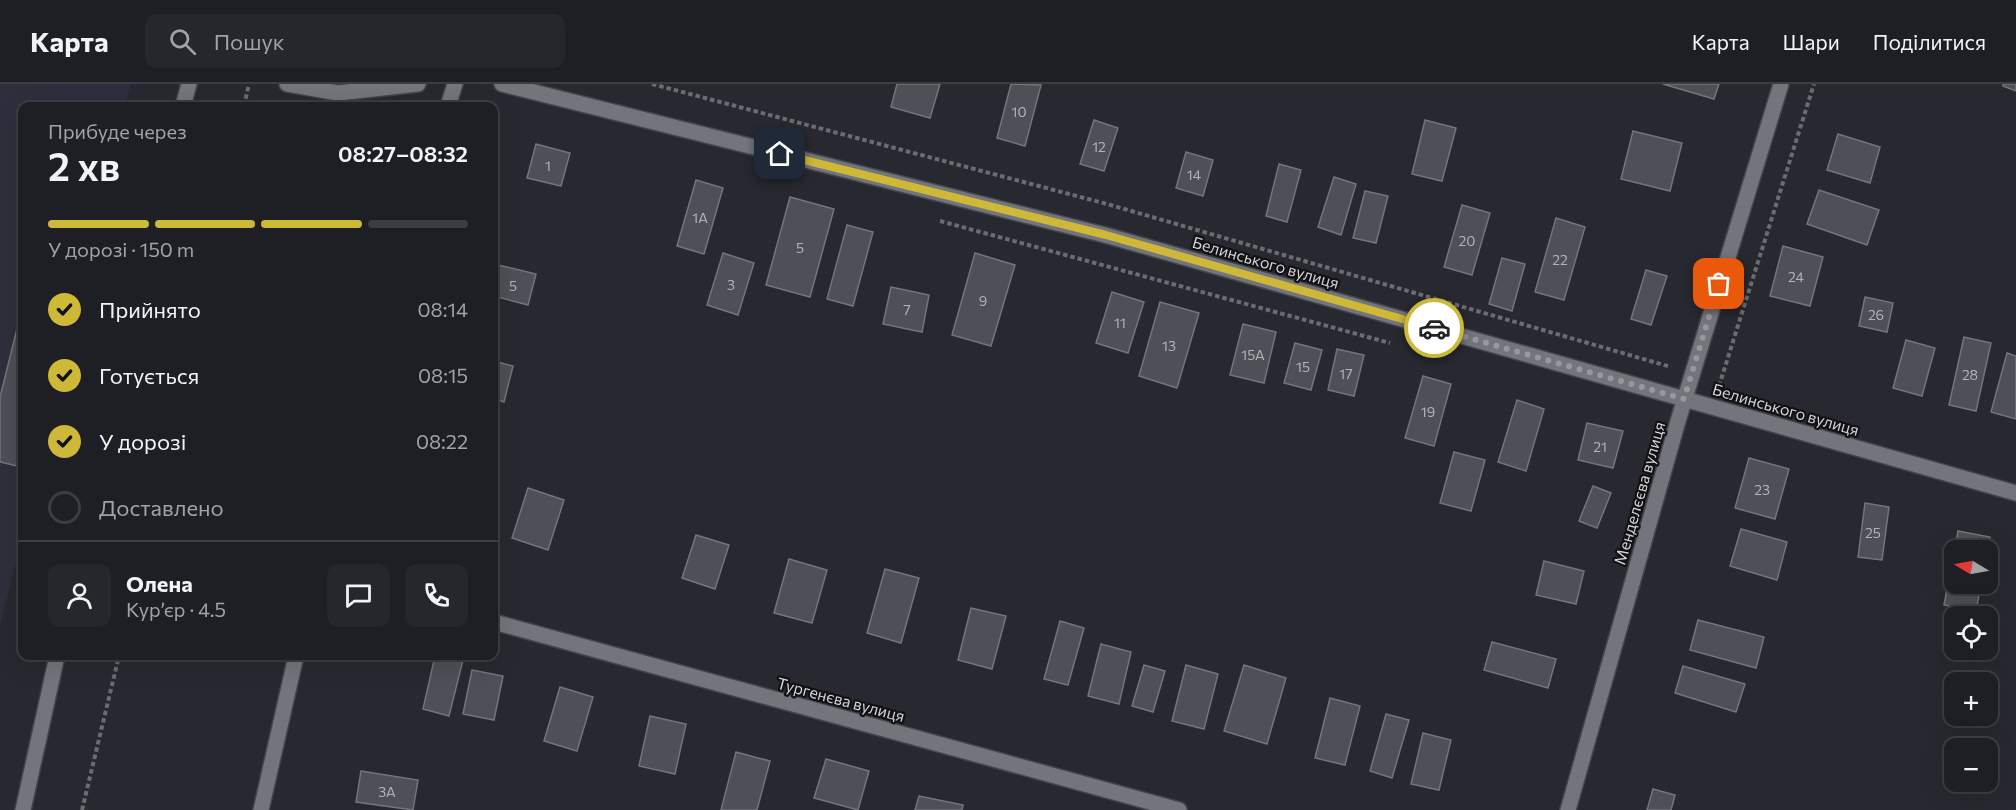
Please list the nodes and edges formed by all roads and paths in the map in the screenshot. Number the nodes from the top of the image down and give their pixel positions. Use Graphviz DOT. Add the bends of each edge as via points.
graph roads {
  1 [pos="189,84"];
  2 [pos="249,84"];
  3 [pos="288,84"];
  4 [pos="418,84"];
  5 [pos="455,84"];
  6 [pos="502,84"];
  7 [pos="651,84"];
  8 [pos="1781,84"];
  9 [pos="1814,84"];
  10 [pos="184,102"];
  11 [pos="245,102"];
  12 [pos="449,102"];
  13 [pos="939,220"];
  14 [pos="1401,346"];
  15 [pos="1692,373"];
  16 [pos="1684,399"];
  17 [pos="1712,407"];
  18 [pos="2016,493"];
  19 [pos="498,623"];
  20 [pos="56,660"];
  21 [pos="118,660"];
  22 [pos="295,660"];
  23 [pos="23,810"];
  24 [pos="82,810"];
  25 [pos="261,810"];
  26 [pos="1179,810"];
  27 [pos="1568,810"];
  1 -- 10 [label="street"];
  2 -- 11 [label="path"];
  3 -- 4 [label="street" via="338,93"];
  5 -- 12 [label="street"];
  6 -- 16 [label="street, Белинського вулиця" via="1106,235"];
  7 -- 15 [label="path" via="1107,204"];
  8 -- 15 [label="street, Менделєєва вулиця"];
  9 -- 17 [label="path"];
  13 -- 14 [label="path"];
  15 -- 16 [label="street, Менделєєва вулиця"];
  16 -- 17 [label="street, Белинського вулиця"];
  16 -- 27 [label="street, Менделєєва вулиця"];
  17 -- 18 [label="street, Белинського вулиця"];
  19 -- 26 [label="street, Тургенєва вулиця"];
  20 -- 23 [label="street"];
  21 -- 24 [label="path"];
  22 -- 25 [label="street"];
}
